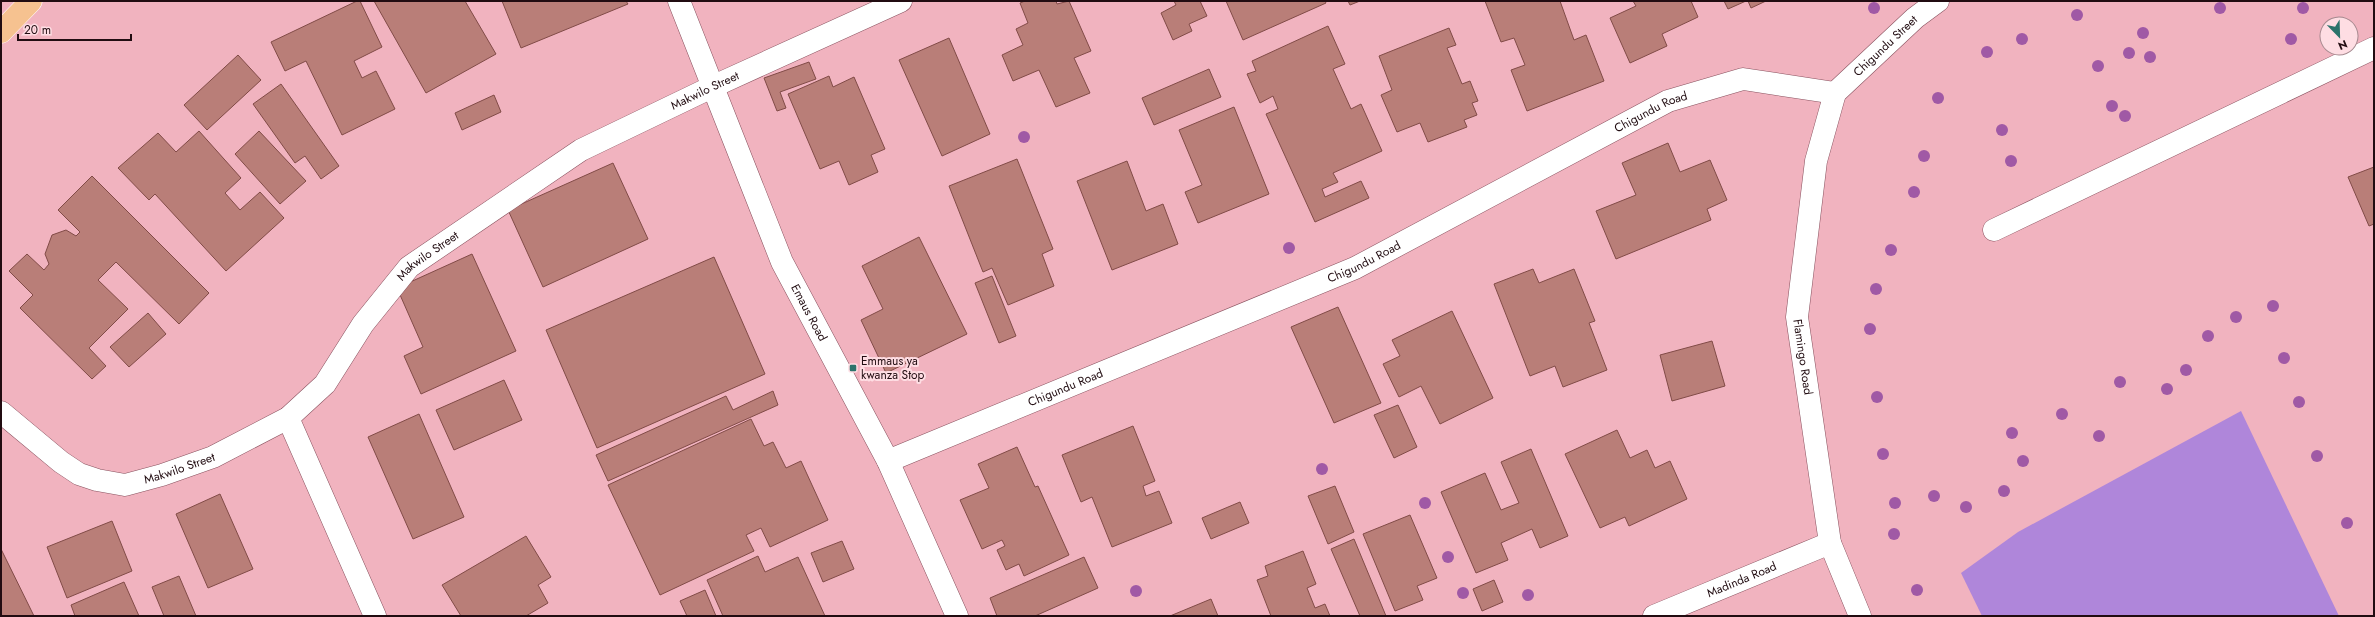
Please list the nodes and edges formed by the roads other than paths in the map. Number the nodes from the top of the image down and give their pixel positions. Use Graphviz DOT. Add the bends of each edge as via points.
graph roads {
  1 [pos="31,1"];
  2 [pos="679,1"];
  3 [pos="901,1"];
  4 [pos="1938,1"];
  5 [pos="1,32"];
  6 [pos="2374,48"];
  7 [pos="714,86"];
  8 [pos="1835,93"];
  9 [pos="1994,230"];
  10 [pos="1,412"];
  11 [pos="288,418"];
  12 [pos="888,461"];
  13 [pos="1830,543"];
  14 [pos="375,616"];
  15 [pos="957,616"];
  16 [pos="1654,616"];
  17 [pos="1860,616"];
  1 -- 5 [label="highway"];
  2 -- 7 [label="street, Emaus Road"];
  3 -- 7 [label="street, Makwilo Street"];
  4 -- 8 [label="street, Chigundu Street" via="1915,18"];
  6 -- 9 [label="street"];
  7 -- 11 [label="street, Makwilo Street" via="581,150 409,267 363,324 325,384"];
  7 -- 12 [label="street, Emaus Road" via="782,262"];
  8 -- 12 [label="street, Chigundu Road" via="1743,79 1668,101 1355,268"];
  8 -- 13 [label="street, Flamingo Road" via="1816,161 1797,317"];
  10 -- 11 [label="street, Makwilo Street" via="79,474 125,485 213,457"];
  11 -- 14 [label="street"];
  12 -- 15 [label="street, Emaus Road"];
  13 -- 16 [label="street, Madinda Road"];
  13 -- 17 [label="street, Flamingo Road"];
}
